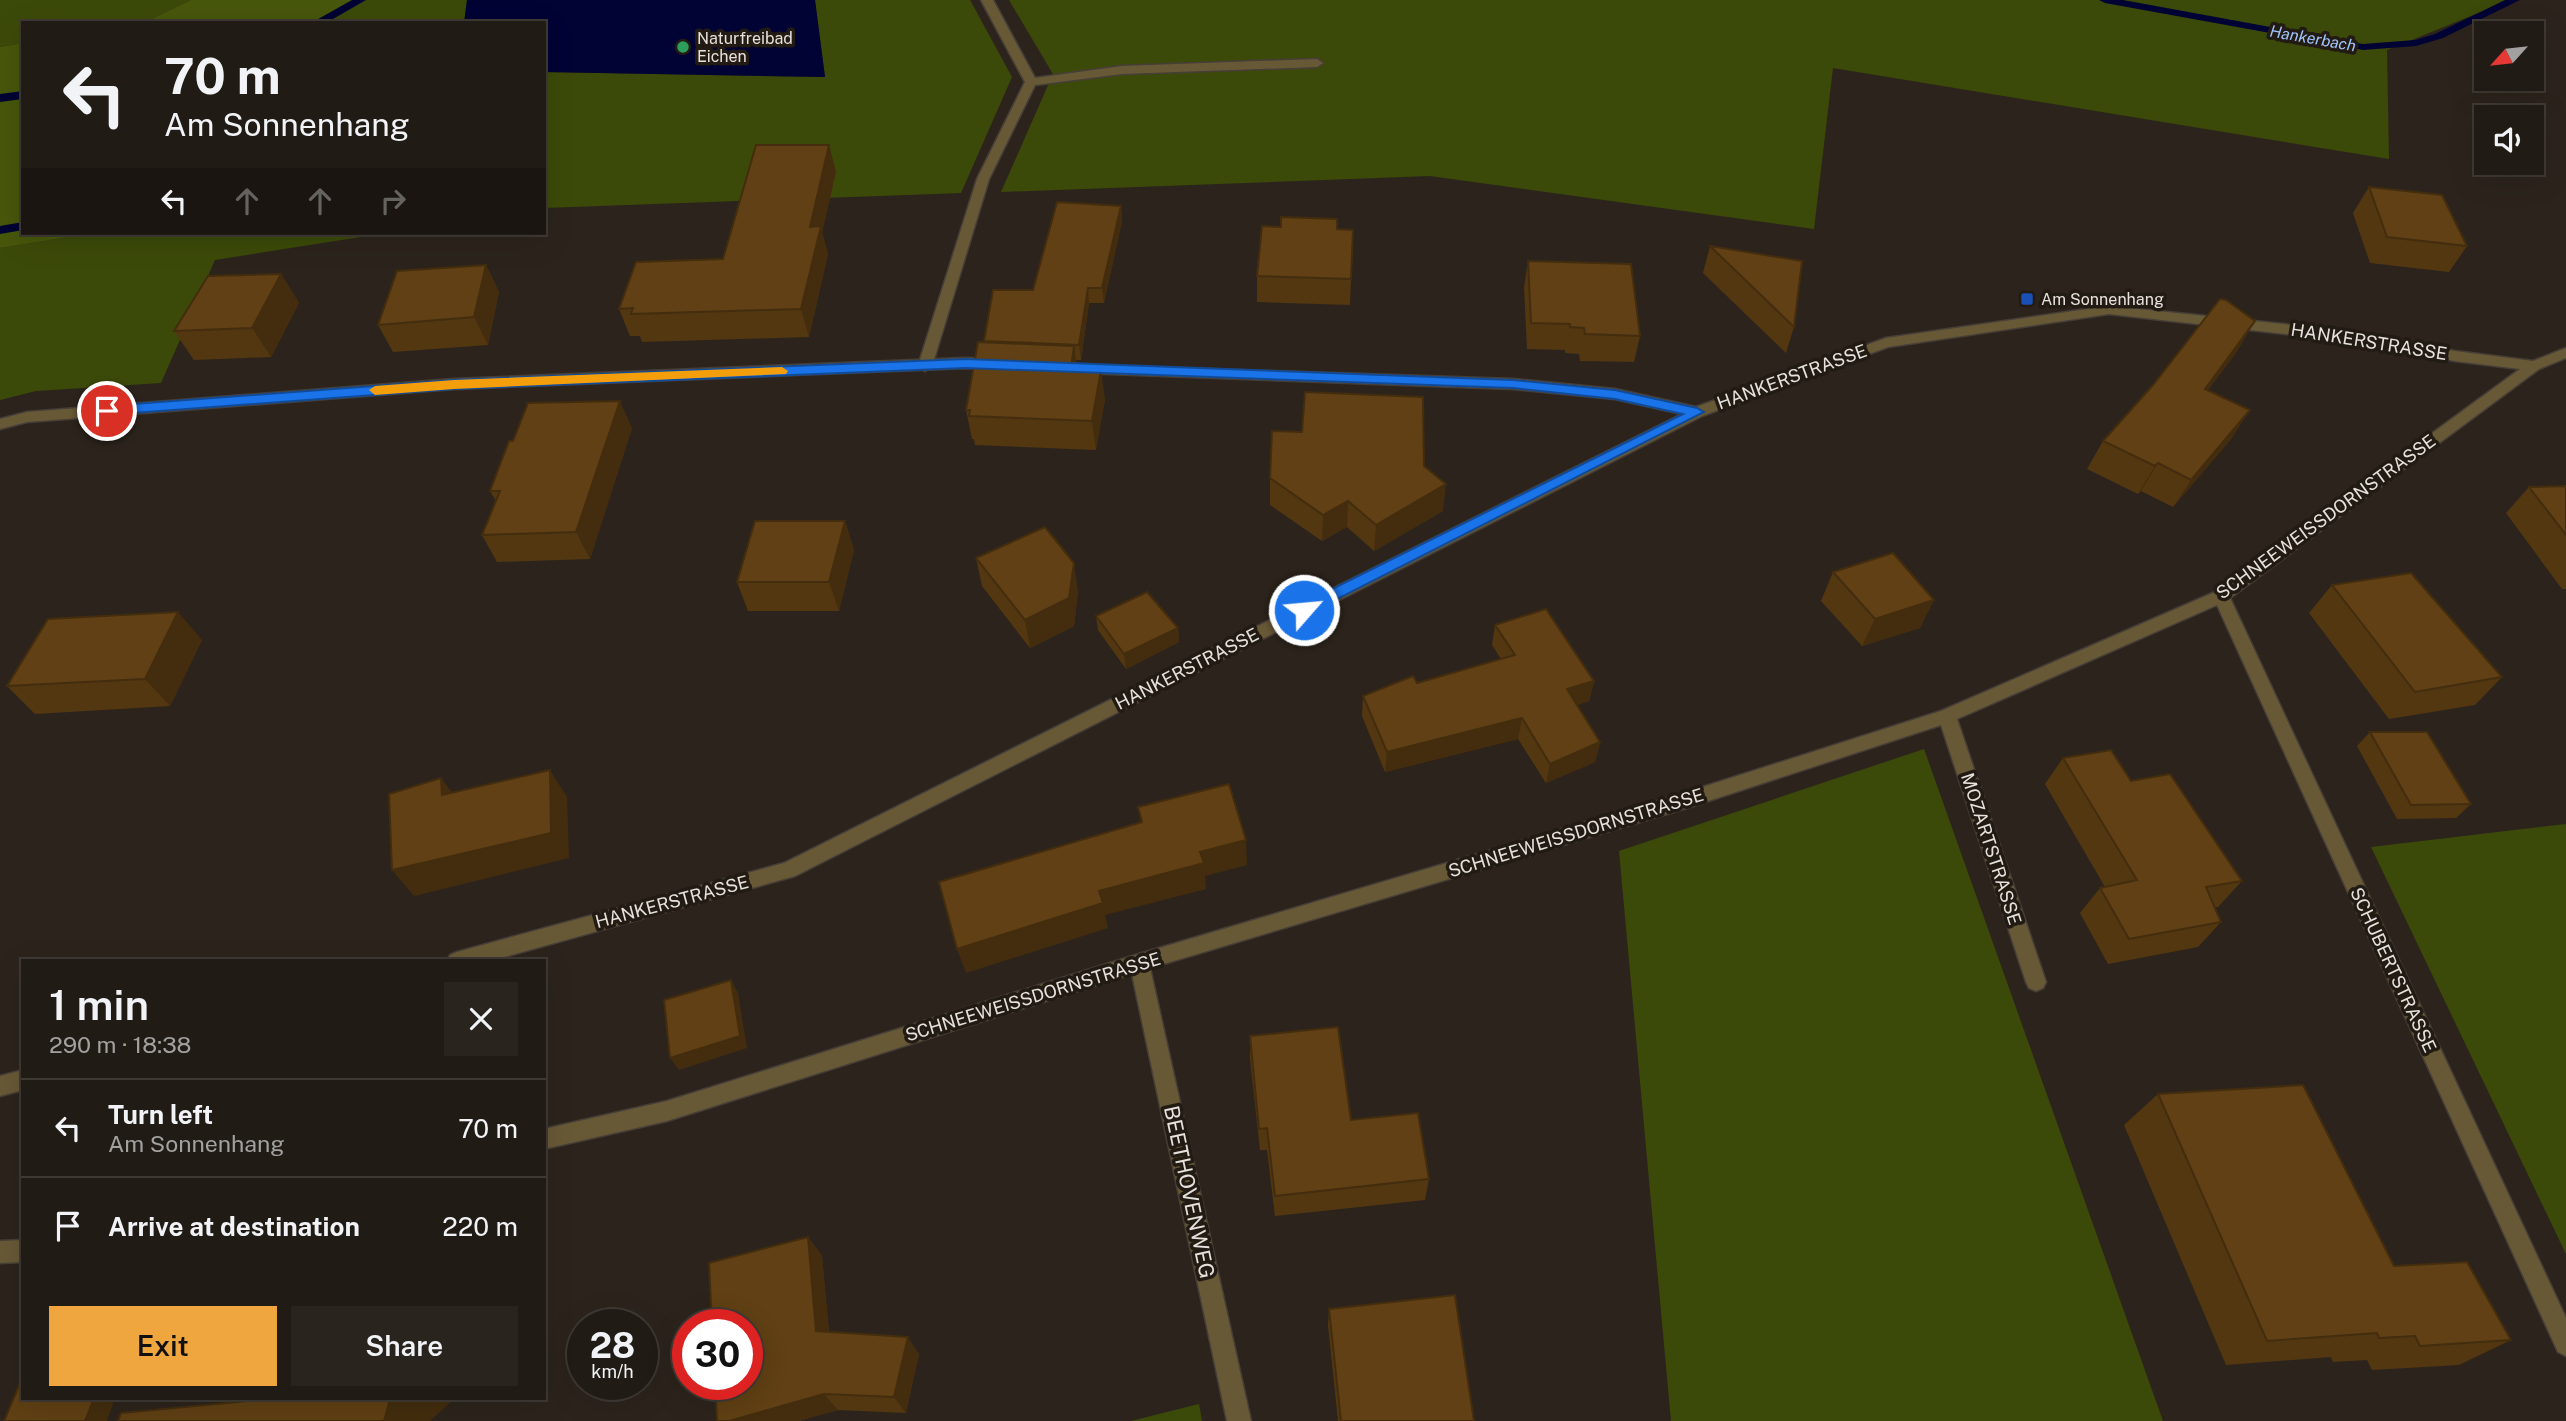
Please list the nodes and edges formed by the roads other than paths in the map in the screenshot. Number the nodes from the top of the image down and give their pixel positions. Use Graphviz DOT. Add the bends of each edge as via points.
graph roads {
  1 [pos="987,0"];
  2 [pos="1317,63"];
  3 [pos="1031,82"];
  4 [pos="2566,353"];
  5 [pos="1006,365"];
  6 [pos="925,366"];
  7 [pos="1047,366"];
  8 [pos="2534,366"];
  9 [pos="1697,412"];
  10 [pos="0,424"];
  11 [pos="2221,596"];
  12 [pos="1947,716"];
  13 [pos="464,959"];
  14 [pos="1139,963"];
  15 [pos="2036,982"];
  16 [pos="21,1081"];
  17 [pos="0,1086"];
  18 [pos="546,1139"];
  19 [pos="21,1251"];
  20 [pos="0,1252"];
  21 [pos="2566,1344"];
  22 [pos="1239,1421"];
  1 -- 3 [label="street"];
  2 -- 3 [label="street" via="1122,70"];
  3 -- 6 [label="street" via="983,179"];
  4 -- 8 [label="street, HANKERSTRASSE"];
  5 -- 6 [label="street"];
  6 -- 10 [label="street" via="454,384 27,417"];
  7 -- 9 [label="street" via="1513,384 1615,394"];
  8 -- 9 [label="street, HANKERSTRASSE" via="2340,335 2109,310 1886,343"];
  8 -- 11 [label="street, SCHNEEWEISSDORNSTRASSE"];
  9 -- 13 [label="street, HANKERSTRASSE" via="788,870"];
  11 -- 12 [label="street, SCHNEEWEISSDORNSTRASSE"];
  11 -- 21 [label="street, SCHUBERTSTRASSE"];
  12 -- 14 [label="street, SCHNEEWEISSDORNSTRASSE" via="1687,800"];
  12 -- 15 [label="street, MOZARTSTRASSE"];
  14 -- 18 [label="street, SCHNEEWEISSDORNSTRASSE" via="667,1111"];
  14 -- 22 [label="street, BEETHOVENWEG"];
  16 -- 17 [label="street"];
  19 -- 20 [label="street"];
}
